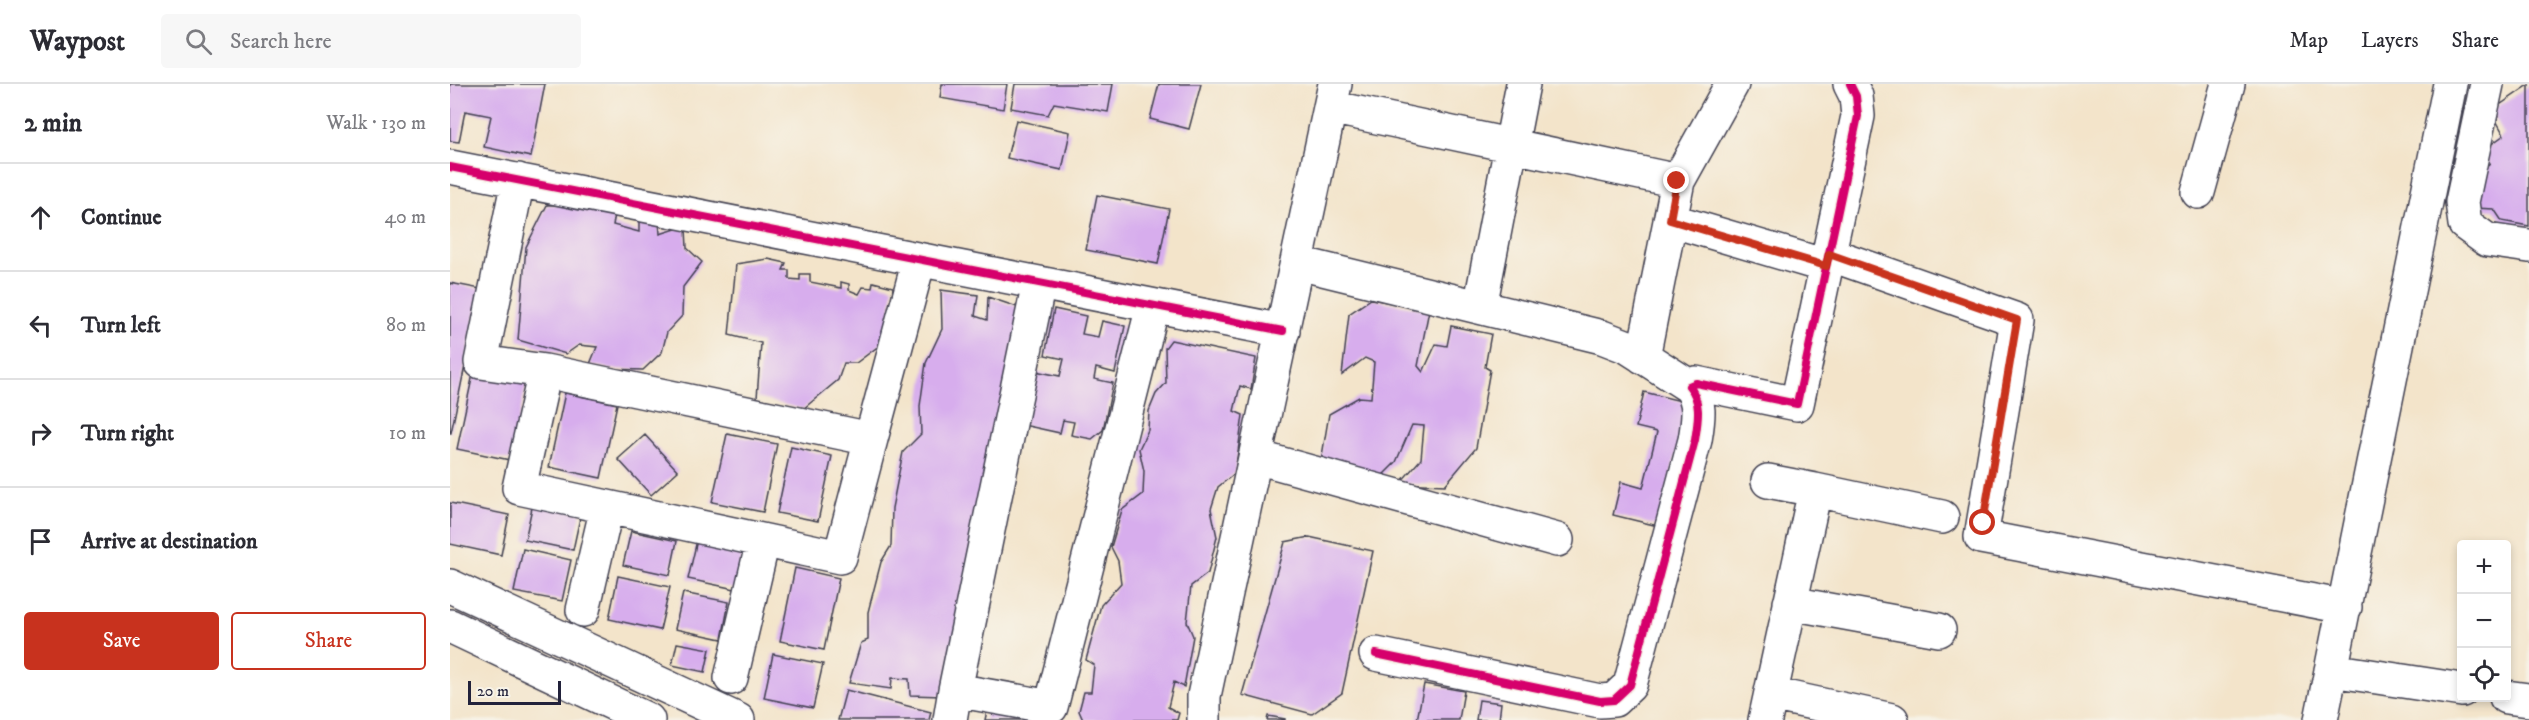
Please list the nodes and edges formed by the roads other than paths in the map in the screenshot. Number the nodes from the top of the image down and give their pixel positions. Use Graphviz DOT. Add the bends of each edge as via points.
graph roads {
  1 [pos="1522,84"];
  2 [pos="1732,84"];
  3 [pos="1850,84"];
  4 [pos="2228,84"];
  5 [pos="2450,84"];
  6 [pos="2487,84"];
  7 [pos="1332,96"];
  8 [pos="1510,147"];
  9 [pos="450,167"];
  10 [pos="518,180"];
  11 [pos="1677,181"];
  12 [pos="2198,192"];
  13 [pos="1670,220"];
  14 [pos="2529,246"];
  15 [pos="919,260"];
  16 [pos="1828,260"];
  17 [pos="1298,263"];
  18 [pos="1039,283"];
  19 [pos="1154,306"];
  20 [pos="1480,307"];
  21 [pos="1283,332"];
  22 [pos="1643,357"];
  23 [pos="545,372"];
  24 [pos="1689,386"];
  25 [pos="871,439"];
  26 [pos="1256,457"];
  27 [pos="1768,481"];
  28 [pos="1815,490"];
  29 [pos="607,507"];
  30 [pos="1942,517"];
  31 [pos="1557,540"];
  32 [pos="763,541"];
  33 [pos="450,586"];
  34 [pos="1790,603"];
  35 [pos="2345,607"];
  36 [pos="583,610"];
  37 [pos="450,626"];
  38 [pos="1939,630"];
  39 [pos="1376,654"];
  40 [pos="2331,670"];
  41 [pos="731,678"];
  42 [pos="2457,689"];
  43 [pos="2511,698"];
  44 [pos="2529,700"];
  45 [pos="953,705"];
  46 [pos="1768,707"];
  47 [pos="648,720"];
  48 [pos="738,720"];
  49 [pos="1204,720"];
  50 [pos="1892,720"];
  51 [pos="2321,720"];
  1 -- 8 [label="street"];
  2 -- 11 [label="street"];
  3 -- 16 [label="street" via="1858,116"];
  4 -- 12 [label="street"];
  5 -- 35 [label="street"];
  6 -- 14 [label="street" via="2462,202 2465,224 2487,240"];
  7 -- 8 [label="street"];
  7 -- 17 [label="street"];
  8 -- 11 [label="street"];
  8 -- 20 [label="street"];
  9 -- 10 [label="street"];
  10 -- 15 [label="street"];
  10 -- 23 [label="street" via="480,362"];
  11 -- 13 [label="street"];
  13 -- 16 [label="street"];
  13 -- 22 [label="street"];
  15 -- 18 [label="street"];
  15 -- 25 [label="street"];
  16 -- 24 [label="street" via="1797,404 1696,383"];
  16 -- 35 [label="street" via="2017,320 1981,537"];
  17 -- 20 [label="street"];
  17 -- 21 [label="street"];
  18 -- 19 [label="street"];
  18 -- 45 [label="street"];
  19 -- 21 [label="street"];
  19 -- 45 [label="street" via="1051,707"];
  20 -- 22 [label="street" via="1602,337"];
  21 -- 26 [label="street"];
  22 -- 24 [label="street"];
  23 -- 25 [label="street"];
  23 -- 29 [label="street" via="519,488"];
  24 -- 39 [label="street" via="1695,393 1698,416 1686,483 1630,685 1614,700 1600,701"];
  25 -- 32 [label="street" via="840,557"];
  26 -- 31 [label="street"];
  26 -- 49 [label="street" via="1204,696"];
  27 -- 28 [label="street"];
  28 -- 30 [label="street"];
  28 -- 34 [label="street"];
  29 -- 32 [label="street"];
  29 -- 36 [label="street"];
  32 -- 41 [label="street"];
  33 -- 48 [label="street"];
  34 -- 38 [label="street"];
  34 -- 46 [label="street"];
  35 -- 40 [label="street"];
  37 -- 47 [label="street"];
  40 -- 42 [label="street"];
  40 -- 51 [label="street"];
  43 -- 44 [label="street"];
  46 -- 50 [label="street"];
}
